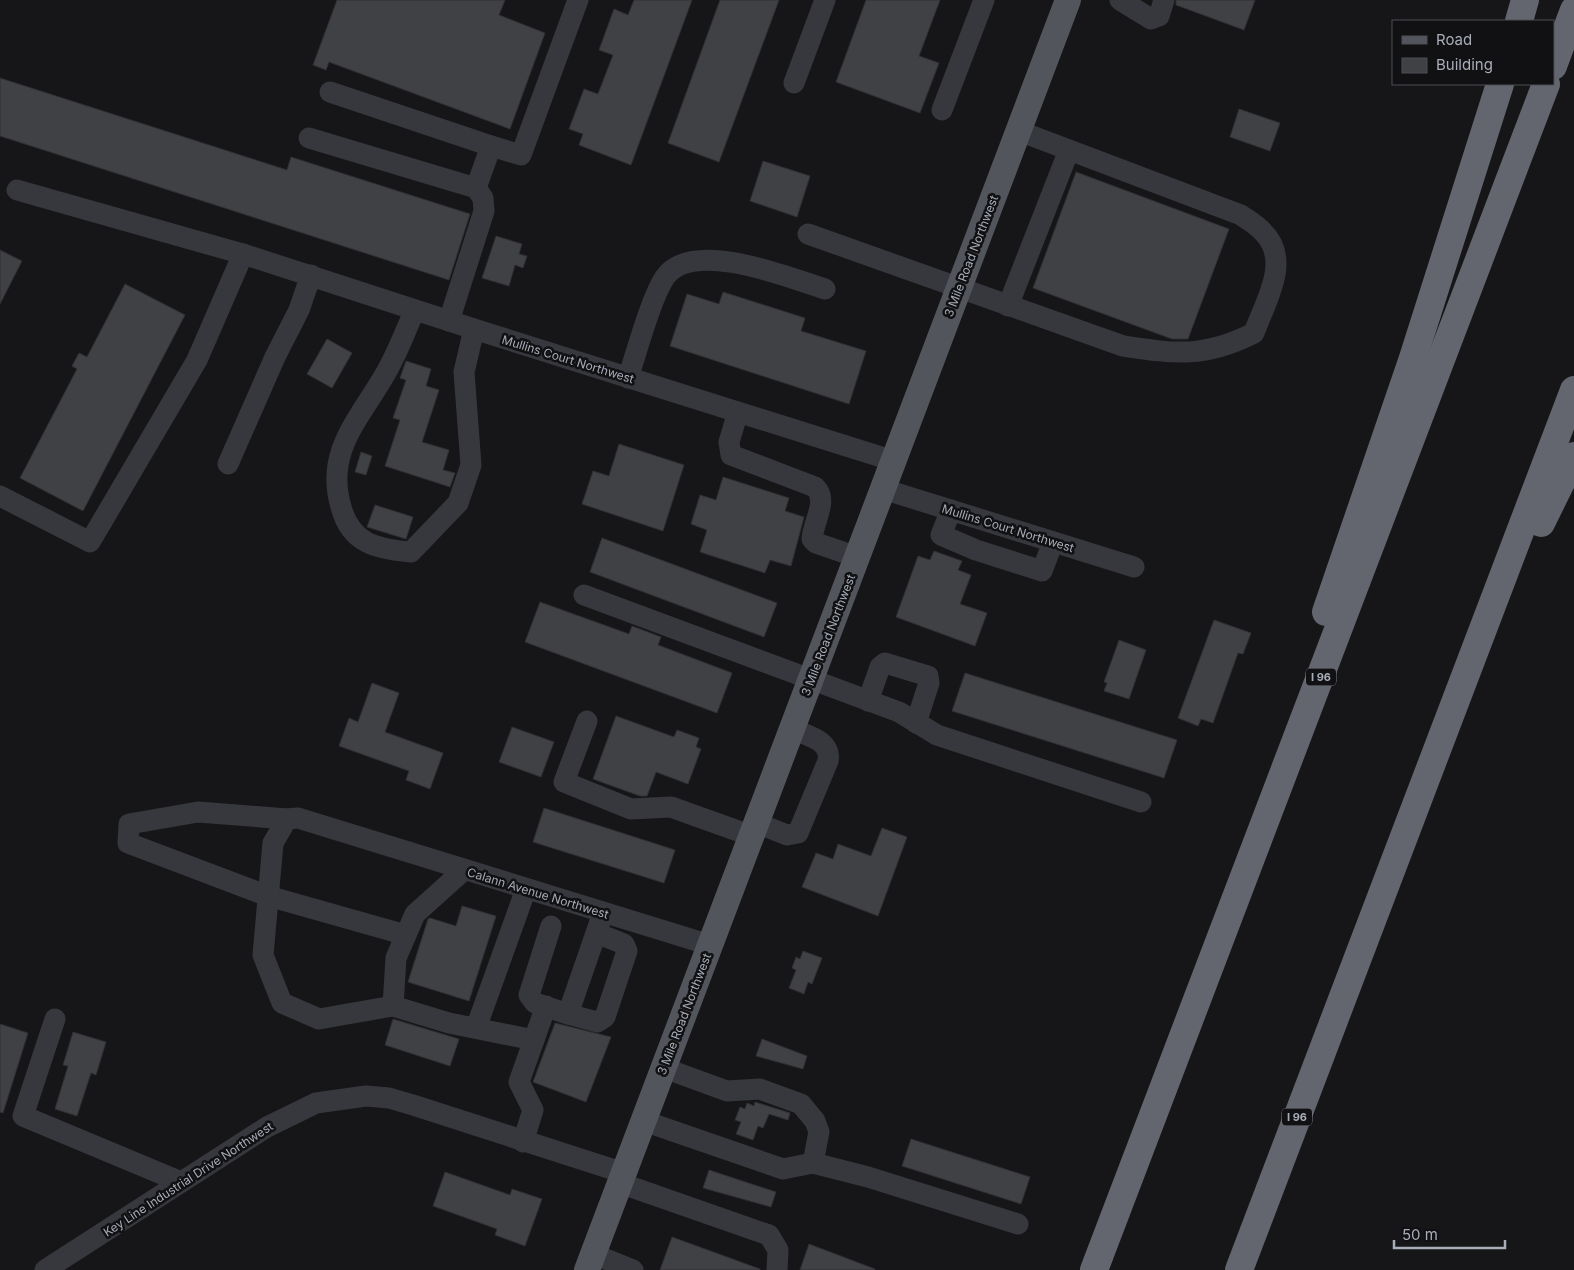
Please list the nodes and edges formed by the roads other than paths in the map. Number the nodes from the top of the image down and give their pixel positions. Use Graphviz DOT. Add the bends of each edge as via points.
graph roads {
  1 [pos="578,0"];
  2 [pos="825,0"];
  3 [pos="984,0"];
  4 [pos="1068,0"];
  5 [pos="1120,0"];
  6 [pos="1164,0"];
  7 [pos="1525,0"];
  8 [pos="1574,10"];
  9 [pos="1519,20"];
  10 [pos="1554,63"];
  11 [pos="794,83"];
  12 [pos="1500,85"];
  13 [pos="1546,85"];
  14 [pos="330,92"];
  15 [pos="942,110"];
  16 [pos="1019,131"];
  17 [pos="309,138"];
  18 [pos="491,146"];
  19 [pos="1070,150"];
  20 [pos="476,188"];
  21 [pos="17,190"];
  22 [pos="808,234"];
  23 [pos="243,254"];
  24 [pos="311,275"];
  25 [pos="825,289"];
  26 [pos="959,289"];
  27 [pos="1008,306"];
  28 [pos="415,310"];
  29 [pos="449,321"];
  30 [pos="474,329"];
  31 [pos="628,378"];
  32 [pos="1574,390"];
  33 [pos="738,412"];
  34 [pos="1574,456"];
  35 [pos="894,461"];
  36 [pos="228,464"];
  37 [pos="883,489"];
  38 [pos="0,496"];
  39 [pos="951,510"];
  40 [pos="1052,542"];
  41 [pos="857,557"];
  42 [pos="1134,567"];
  43 [pos="584,595"];
  44 [pos="811,680"];
  45 [pos="868,701"];
  46 [pos="587,721"];
  47 [pos="916,723"];
  48 [pos="792,729"];
  49 [pos="1427,778"];
  50 [pos="1141,802"];
  51 [pos="287,819"];
  52 [pos="754,829"];
  53 [pos="464,870"];
  54 [pos="526,889"];
  55 [pos="268,896"];
  56 [pos="603,913"];
  57 [pos="551,926"];
  58 [pos="596,933"];
  59 [pos="406,935"];
  60 [pos="710,946"];
  61 [pos="393,1006"];
  62 [pos="546,1006"];
  63 [pos="568,1014"];
  64 [pos="55,1019"];
  65 [pos="476,1028"];
  66 [pos="534,1040"];
  67 [pos="1174,1061"];
  68 [pos="664,1068"];
  69 [pos="644,1121"];
  70 [pos="523,1142"];
  71 [pos="813,1163"];
  72 [pos="622,1178"];
  73 [pos="181,1182"];
  74 [pos="1018,1224"];
  75 [pos="590,1262"];
  76 [pos="45,1270"];
  77 [pos="633,1270"];
  78 [pos="777,1270"];
  79 [pos="1094,1270"];
  80 [pos="1239,1270"];
  1 -- 18 [label="street" via="521,155"];
  2 -- 11 [label="street"];
  3 -- 15 [label="street"];
  4 -- 16 [label="main road, 3 Mile Road Northwest"];
  5 -- 6 [label="street" via="1151,19 1159,16"];
  7 -- 9 [label="highway"];
  8 -- 10 [label="highway"];
  12 -- 67 [label="highway" via="1410,367"];
  13 -- 67 [label="highway, I 96"];
  14 -- 18 [label="street"];
  16 -- 19 [label="street"];
  16 -- 26 [label="main road, 3 Mile Road Northwest"];
  17 -- 20 [label="street"];
  18 -- 20 [label="street"];
  19 -- 27 [label="street"];
  19 -- 27 [label="street" via="1241,215 1264,232 1276,253 1276,274 1254,333 1210,350 1174,354 1123,346"];
  20 -- 29 [label="street" via="483,198 484,211"];
  21 -- 23 [label="street, Mullins Court Northwest"];
  22 -- 26 [label="street"];
  23 -- 24 [label="street, Mullins Court Northwest"];
  23 -- 38 [label="street" via="197,360 90,542"];
  24 -- 28 [label="street, Mullins Court Northwest"];
  24 -- 36 [label="street" via="299,310"];
  25 -- 31 [label="street" via="744,263 688,262 666,276"];
  26 -- 27 [label="street"];
  26 -- 35 [label="main road, 3 Mile Road Northwest"];
  28 -- 29 [label="street, Mullins Court Northwest"];
  28 -- 30 [label="street" via="385,375 356,422 336,465 336,488 345,522 355,535 389,550 412,552 458,503 471,465 464,372"];
  29 -- 30 [label="street, Mullins Court Northwest"];
  30 -- 31 [label="street, Mullins Court Northwest"];
  31 -- 33 [label="street, Mullins Court Northwest"];
  32 -- 49 [label="highway, I 96"];
  33 -- 35 [label="street, Mullins Court Northwest"];
  33 -- 41 [label="street" via="729,442 732,455 815,487 822,499 812,539"];
  34 -- 49 [label="highway" via="1546,511"];
  35 -- 37 [label="main road, 3 Mile Road Northwest"];
  37 -- 39 [label="street, Mullins Court Northwest"];
  37 -- 41 [label="main road, 3 Mile Road Northwest"];
  39 -- 40 [label="street, Mullins Court Northwest"];
  39 -- 40 [label="street" via="941,536 1042,571"];
  40 -- 42 [label="street, Mullins Court Northwest"];
  41 -- 44 [label="main road, 3 Mile Road Northwest"];
  43 -- 44 [label="street"];
  44 -- 45 [label="street"];
  44 -- 48 [label="main road, 3 Mile Road Northwest"];
  45 -- 47 [label="street" via="908,715"];
  45 -- 47 [label="street" via="880,668 885,663 922,672 928,676 929,683"];
  46 -- 52 [label="street" via="564,782 631,809 671,807"];
  47 -- 50 [label="street" via="937,735"];
  48 -- 52 [label="main road, 3 Mile Road Northwest"];
  48 -- 52 [label="street" via="823,743 830,754 828,761 798,833 787,835"];
  49 -- 80 [label="highway, I 96"];
  51 -- 53 [label="street, Calann Avenue Northwest" via="298,818"];
  51 -- 55 [label="street" via="273,843"];
  51 -- 55 [label="street, Calann Avenue Northwest" via="198,812 129,824 128,843"];
  52 -- 60 [label="main road, 3 Mile Road Northwest"];
  53 -- 54 [label="street, Calann Avenue Northwest"];
  53 -- 59 [label="street" via="415,914"];
  54 -- 56 [label="street, Calann Avenue Northwest"];
  54 -- 65 [label="street"];
  55 -- 59 [label="street"];
  55 -- 61 [label="street" via="263,955 282,1003 319,1019"];
  56 -- 58 [label="street"];
  56 -- 60 [label="street, Calann Avenue Northwest"];
  57 -- 62 [label="street" via="529,995 535,1003"];
  58 -- 63 [label="street"];
  58 -- 63 [label="street" via="624,944 627,952 605,1017 597,1022"];
  59 -- 61 [label="street" via="396,958"];
  60 -- 68 [label="main road, 3 Mile Road Northwest"];
  61 -- 65 [label="street"];
  62 -- 63 [label="street"];
  62 -- 66 [label="street"];
  64 -- 73 [label="street" via="23,1116"];
  65 -- 66 [label="street"];
  66 -- 70 [label="street" via="518,1082 533,1110"];
  67 -- 79 [label="highway, I 96"];
  68 -- 69 [label="main road, 3 Mile Road Northwest"];
  68 -- 71 [label="street" via="727,1091 760,1090 801,1104 816,1121 819,1132"];
  69 -- 71 [label="street" via="783,1169"];
  69 -- 72 [label="main road, 3 Mile Road Northwest"];
  70 -- 72 [label="street, Key Line Industrial Drive Northwest"];
  70 -- 73 [label="street, Key Line Industrial Drive Northwest" via="388,1098 343,1098 316,1103 267,1127"];
  71 -- 74 [label="street"];
  72 -- 75 [label="main road, 3 Mile Road Northwest"];
  72 -- 78 [label="street, Key Line Industrial Drive Northwest" via="769,1235 778,1250"];
  73 -- 76 [label="street, Key Line Industrial Drive Northwest"];
  75 -- 77 [label="street"];
}
